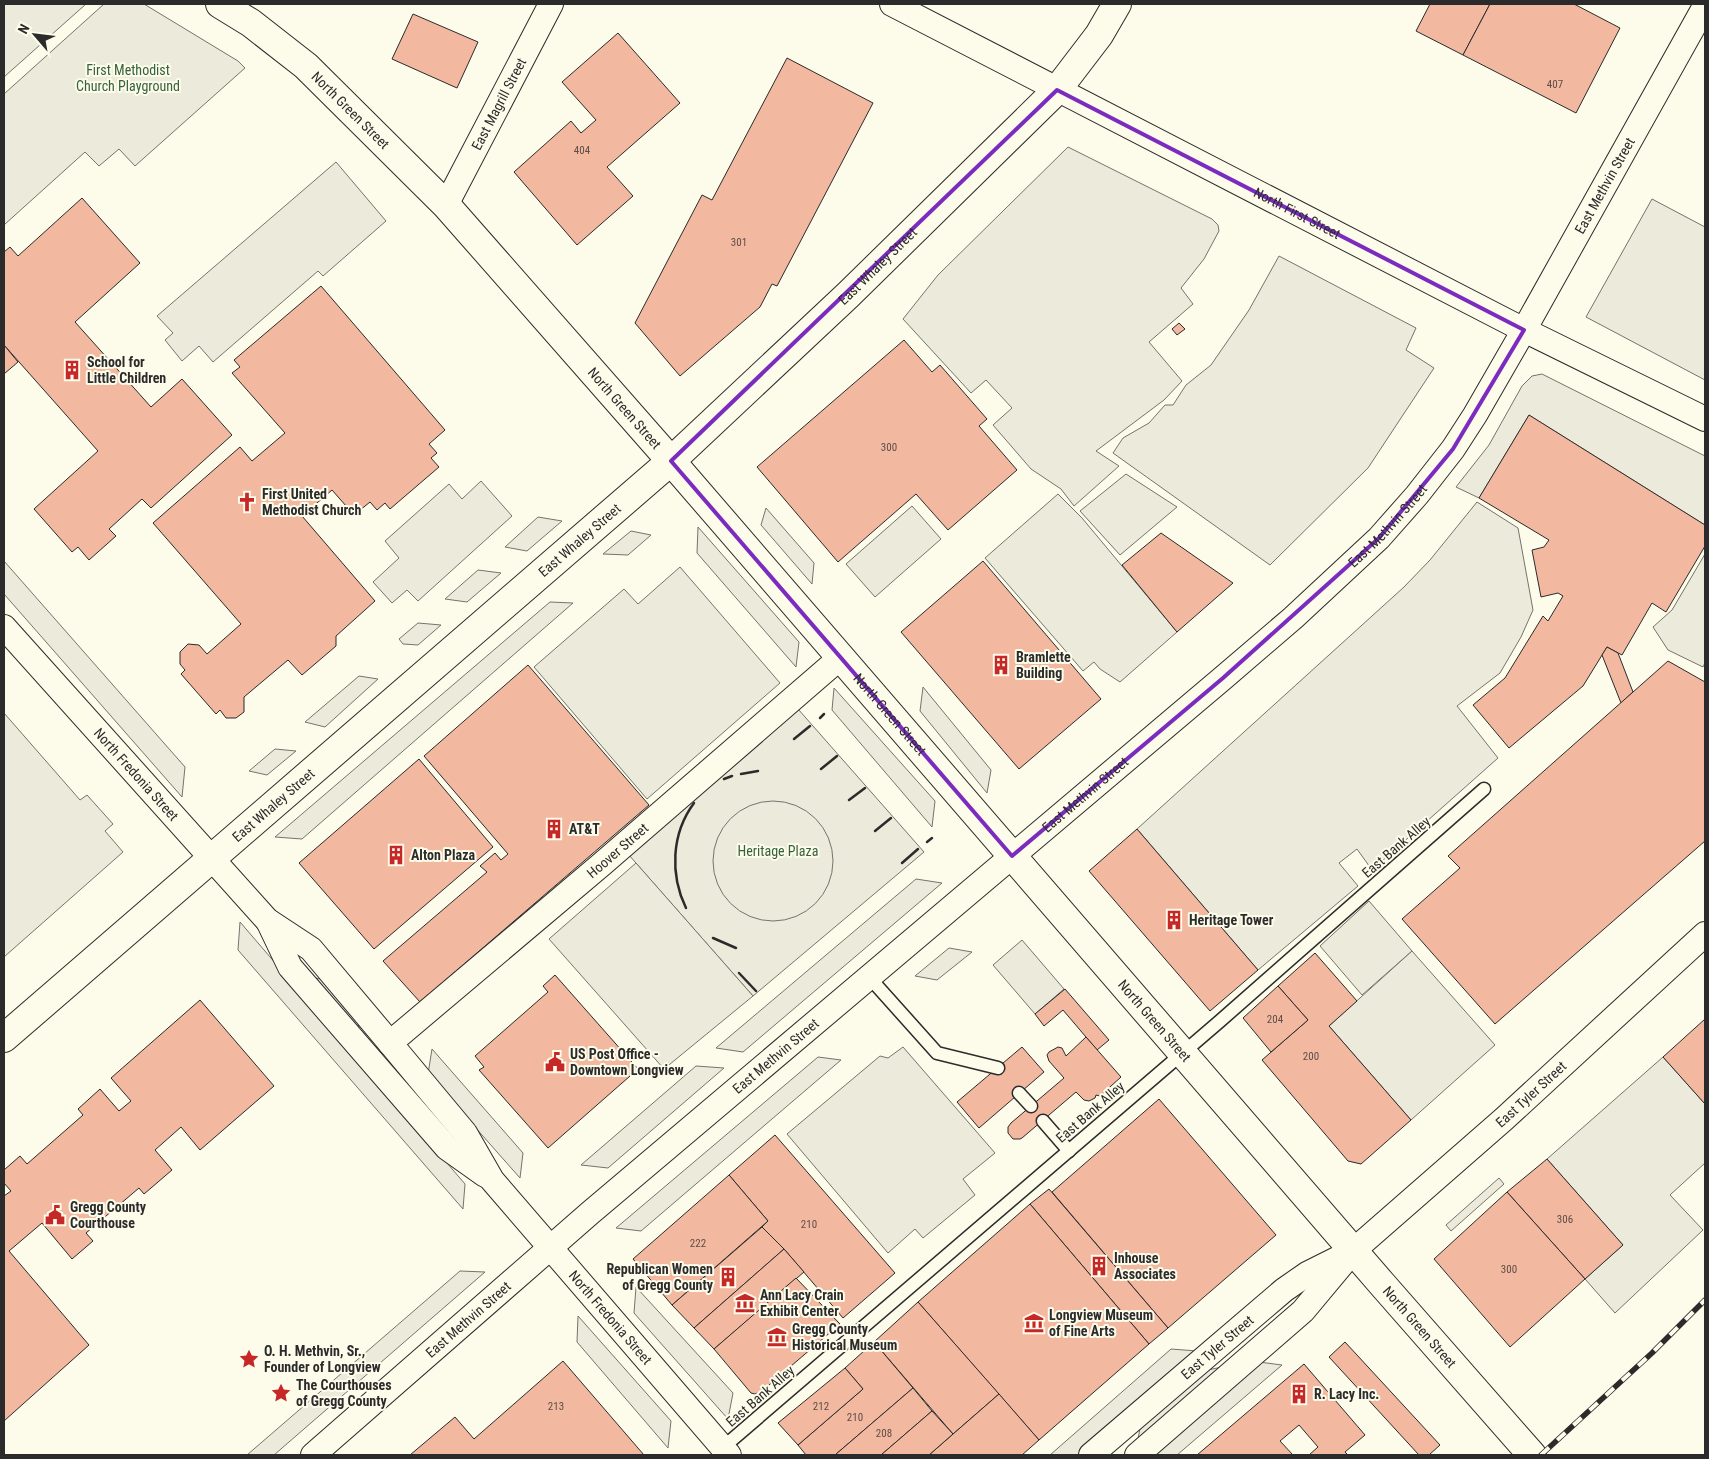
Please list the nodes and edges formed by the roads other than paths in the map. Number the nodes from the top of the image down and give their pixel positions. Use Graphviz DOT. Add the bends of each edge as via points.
graph roads {
  1 [pos="220,4"];
  2 [pos="551,4"];
  3 [pos="892,4"];
  4 [pos="1116,4"];
  5 [pos="1705,6"];
  6 [pos="1057,90"];
  7 [pos="446,205"];
  8 [pos="1524,330"];
  9 [pos="1705,419"];
  10 [pos="671,461"];
  11 [pos="4,627"];
  12 [pos="841,657"];
  13 [pos="1484,789"];
  14 [pos="1012,856"];
  15 [pos="211,858"];
  16 [pos="267,920"];
  17 [pos="1705,934"];
  18 [pos="870,976"];
  19 [pos="4,1038"];
  20 [pos="390,1043"];
  21 [pos="1183,1052"];
  22 [pos="998,1068"];
  23 [pos="1019,1093"];
  24 [pos="1031,1106"];
  25 [pos="1042,1121"];
  26 [pos="1069,1150"];
  27 [pos="492,1180"];
  28 [pos="550,1247"];
  29 [pos="1353,1251"];
  30 [pos="722,1453"];
  31 [pos="1531,1454"];
  32 [pos="313,1455"];
  33 [pos="1091,1455"];
  34 [pos="1137,1455"];
  1 -- 7 [label="street, North Green Street" via="306,66"];
  2 -- 7 [label="street, East Magrill Street"];
  3 -- 6 [label="street, North First Street"];
  4 -- 6 [label="street, East Whaley Street" via="1098,35"];
  5 -- 8 [label="street, East Methvin Street"];
  6 -- 8 [label="street, North First Street"];
  6 -- 10 [label="street, East Whaley Street" via="848,295"];
  7 -- 10 [label="street, North Green Street"];
  8 -- 9 [label="street, North First Street"];
  8 -- 14 [label="street, East Methvin Street" via="1453,449 1379,538 1260,647"];
  10 -- 12 [label="street, North Green Street"];
  10 -- 15 [label="street, East Whaley Street"];
  11 -- 15 [label="street, North Fredonia Street"];
  12 -- 14 [label="street, North Green Street"];
  12 -- 20 [label="street, Hoover Street"];
  13 -- 21 [label="lane, East Bank Alley"];
  14 -- 18 [label="street, East Methvin Street"];
  14 -- 21 [label="street, North Green Street"];
  15 -- 16 [label="street, North Fredonia Street"];
  15 -- 19 [label="street, East Whaley Street"];
  16 -- 20 [label="street, North Fredonia Street" via="311,949"];
  16 -- 27 [label="street, North Fredonia Street" via="290,966 447,1148"];
  17 -- 29 [label="street, East Tyler Street" via="1504,1119"];
  18 -- 22 [label="lane" via="937,1053"];
  18 -- 28 [label="street, East Methvin Street"];
  20 -- 27 [label="street, North Fredonia Street" via="465,1133"];
  21 -- 26 [label="lane, East Bank Alley"];
  21 -- 29 [label="street, North Green Street"];
  23 -- 24 [label="lane"];
  25 -- 26 [label="lane"];
  26 -- 30 [label="lane, East Bank Alley"];
  27 -- 28 [label="street, North Fredonia Street"];
  28 -- 30 [label="street, North Fredonia Street"];
  28 -- 32 [label="street, East Methvin Street"];
  29 -- 31 [label="street, North Green Street"];
  29 -- 33 [label="street, East Tyler Street" via="1307,1274 1284,1290"];
  29 -- 34 [label="street, East Tyler Street" via="1303,1311"];
}
